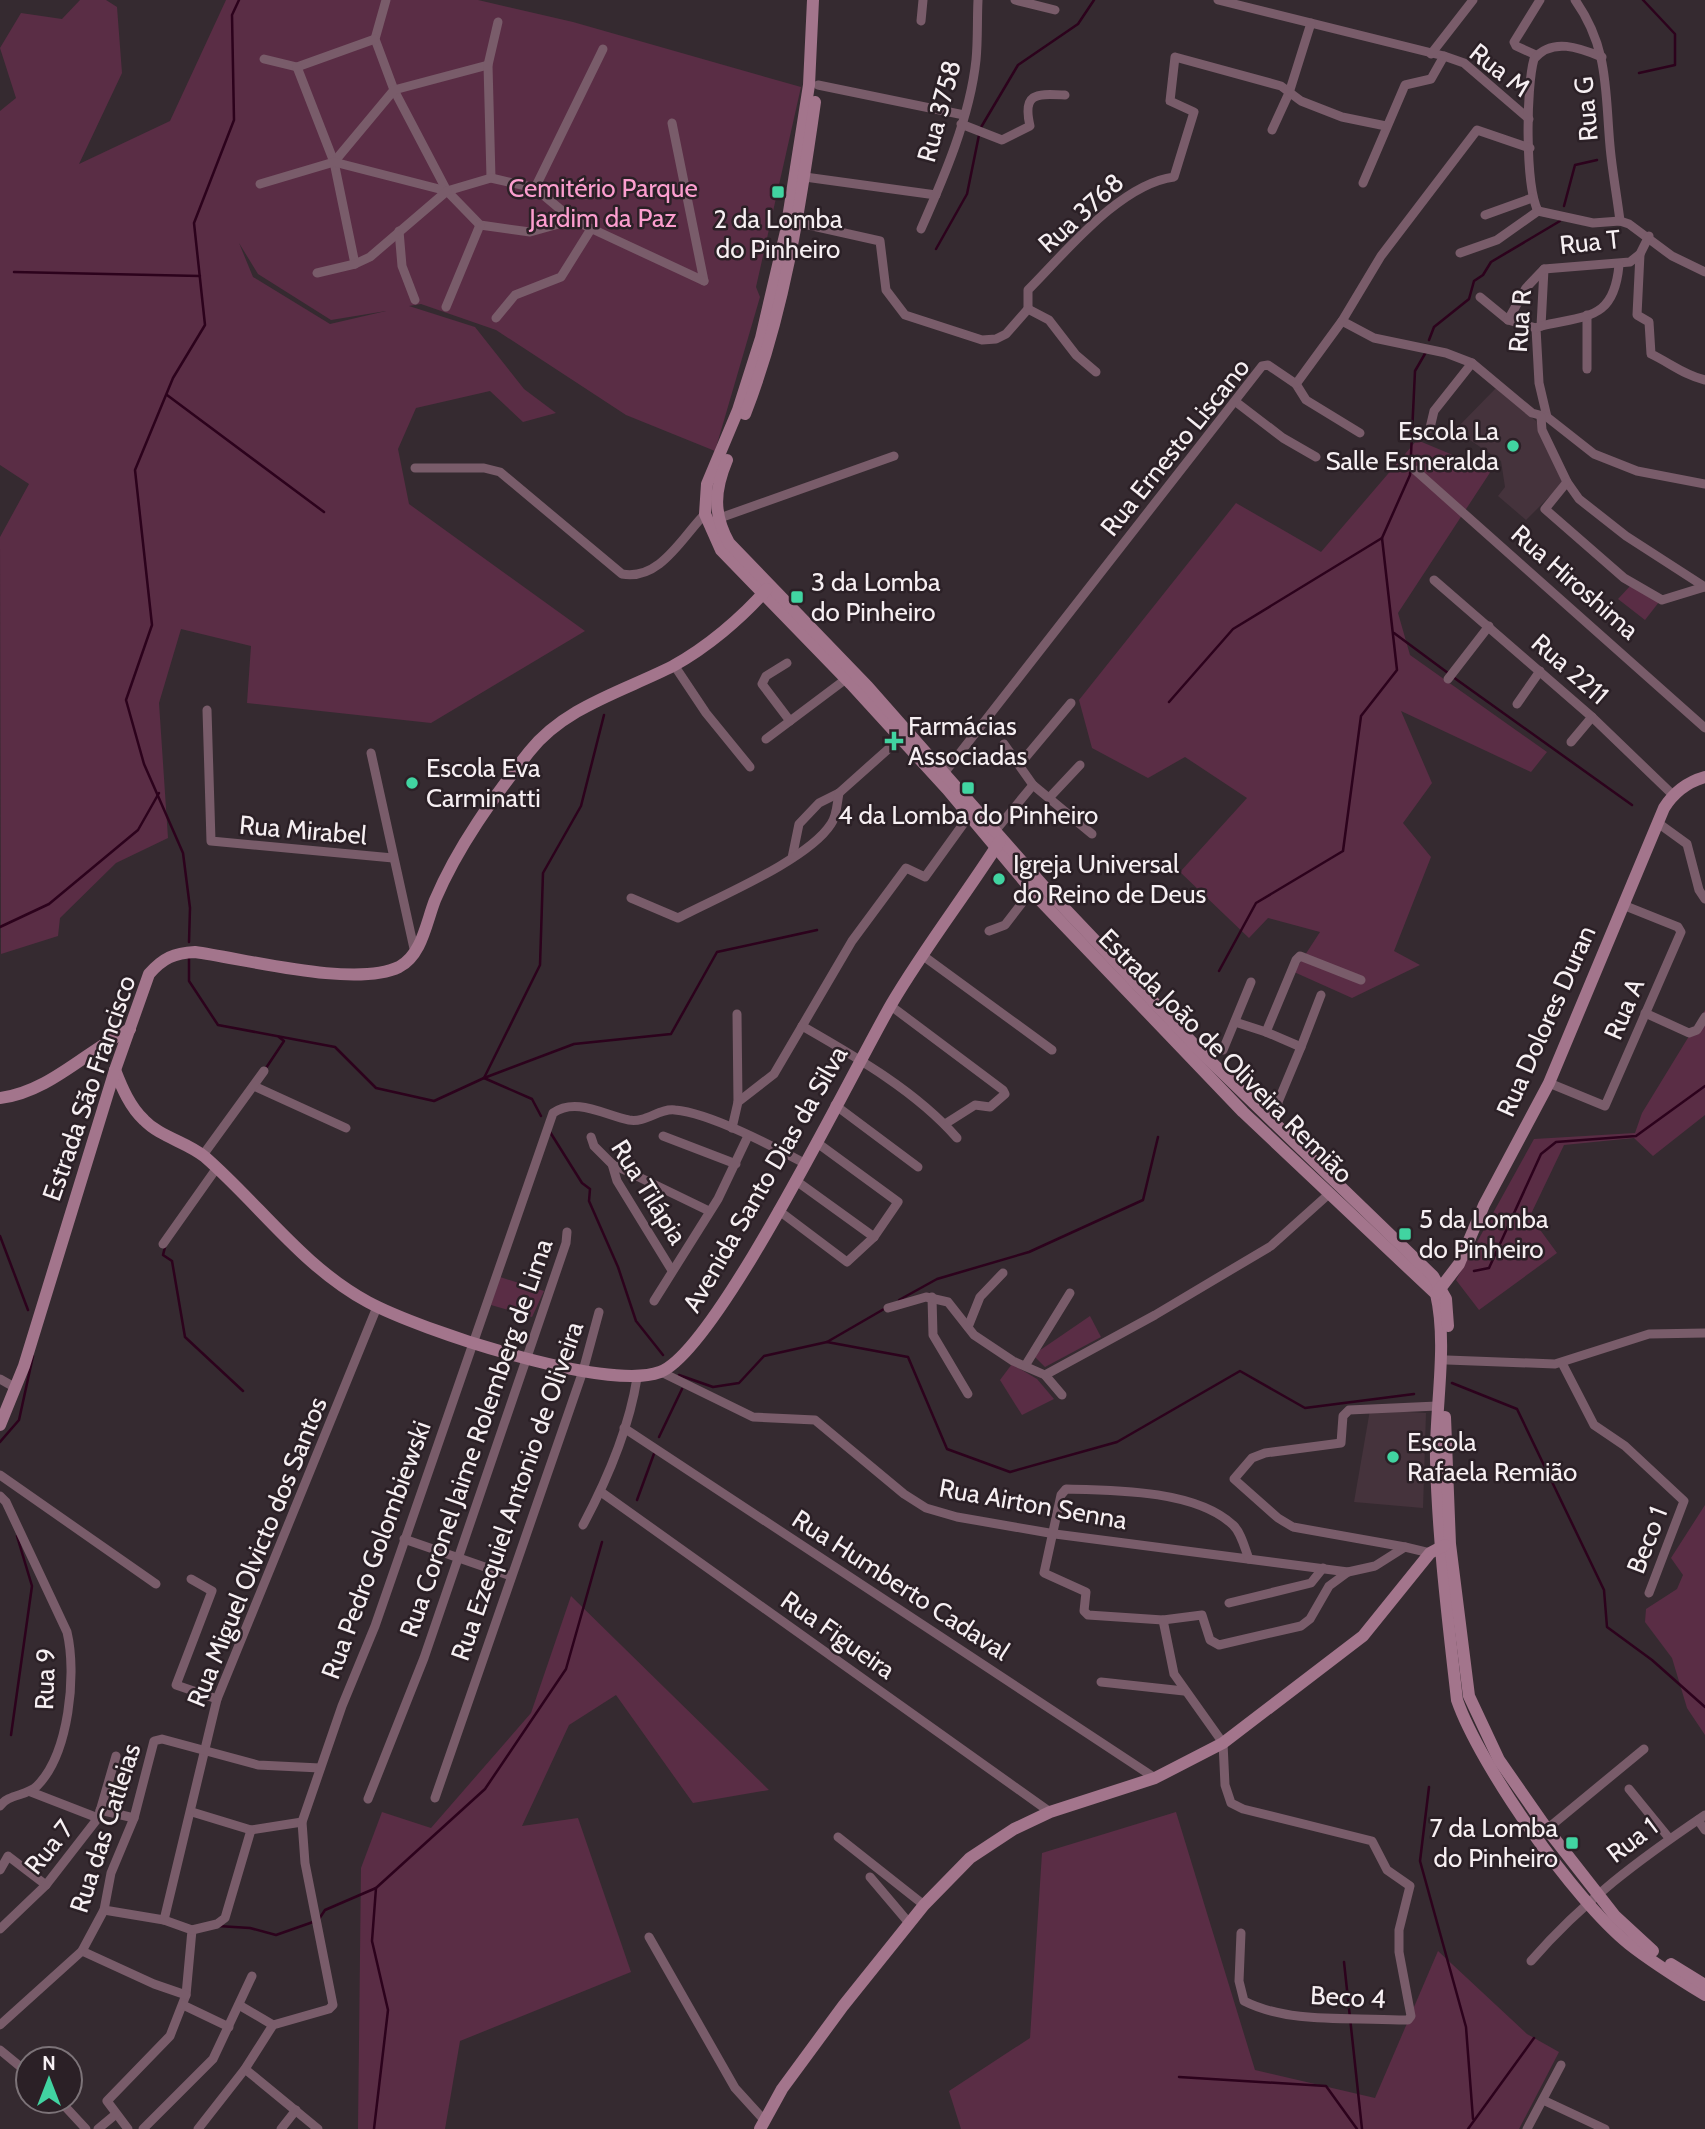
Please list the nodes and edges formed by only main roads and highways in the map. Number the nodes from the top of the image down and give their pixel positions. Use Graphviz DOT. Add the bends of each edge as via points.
graph roads {
  1 [pos="813,0"];
  2 [pos="822,0"];
  3 [pos="772,279"];
  4 [pos="786,284"];
  5 [pos="775,299"];
  6 [pos="766,590"];
  7 [pos="903,735"];
  8 [pos="1705,777"];
  9 [pos="998,838"];
  10 [pos="1040,893"];
  11 [pos="130,1029"];
  12 [pos="115,1070"];
  13 [pos="0,1098"];
  14 [pos="1277,1126"];
  15 [pos="1268,1137"];
  16 [pos="1439,1292"];
  17 [pos="1441,1391"];
  18 [pos="0,1425"];
  19 [pos="1440,1548"];
  20 [pos="1592,1898"];
  21 [pos="1705,1985"];
  22 [pos="1705,1995"];
  23 [pos="762,2125"];
  1 -- 3 [label="main road" via="806,107 786,230"];
  2 -- 4 [label="main road" via="818,85"];
  3 -- 4 [label="main road"];
  3 -- 5 [label="main road"];
  4 -- 5 [label="main road"];
  5 -- 6 [label="main road, Estrada João de Oliveira Remião" via="770,345 720,475 711,521 721,550"];
  6 -- 7 [label="main road, Estrada João de Oliveira Remião"];
  6 -- 7 [label="main road, Estrada João de Oliveira Remião"];
  6 -- 11 [label="main road, Estrada São Francisco" via="690,656 566,717 531,749 456,857 415,955 401,966 341,976 220,956 172,955 149,974"];
  7 -- 9 [label="main road, Estrada João de Oliveira Remião" via="945,772"];
  7 -- 9 [label="main road, Estrada João de Oliveira Remião" via="969,816"];
  8 -- 16 [label="main road, Rua Dolores Duran" via="1672,795 1549,1083 1484,1205 1459,1264"];
  9 -- 10 [label="main road, Estrada João de Oliveira Remião"];
  9 -- 12 [label="main road, Avenida Santo Dias da Silva" via="891,1006 749,1261 701,1334 677,1362 661,1372 638,1378 526,1358 472,1344 377,1307 336,1284 203,1155 142,1119"];
  10 -- 14 [label="main road, Estrada João de Oliveira Remião"];
  10 -- 15 [label="main road, Estrada João de Oliveira Remião"];
  11 -- 12 [label="main road, Estrada São Francisco"];
  11 -- 13 [label="main road" via="32,1091"];
  12 -- 18 [label="main road, Estrada São Francisco" via="16,1388"];
  14 -- 15 [label="main road"];
  14 -- 16 [label="main road, Estrada João de Oliveira Remião" via="1433,1276"];
  15 -- 16 [label="main road, Estrada João de Oliveira Remião"];
  16 -- 17 [label="main road"];
  16 -- 17 [label="main road" via="1448,1308"];
  17 -- 19 [label="main road"];
  17 -- 19 [label="main road" via="1437,1406"];
  19 -- 20 [label="main road" via="1469,1696 1499,1760"];
  19 -- 20 [label="main road" via="1457,1700 1466,1727 1542,1842"];
  19 -- 23 [label="main road" via="1363,1636 1223,1743 1155,1778 1050,1812 970,1858 909,1923 782,2089"];
  20 -- 21 [label="main road" via="1635,1938"];
  20 -- 22 [label="main road" via="1629,1944"];
}
